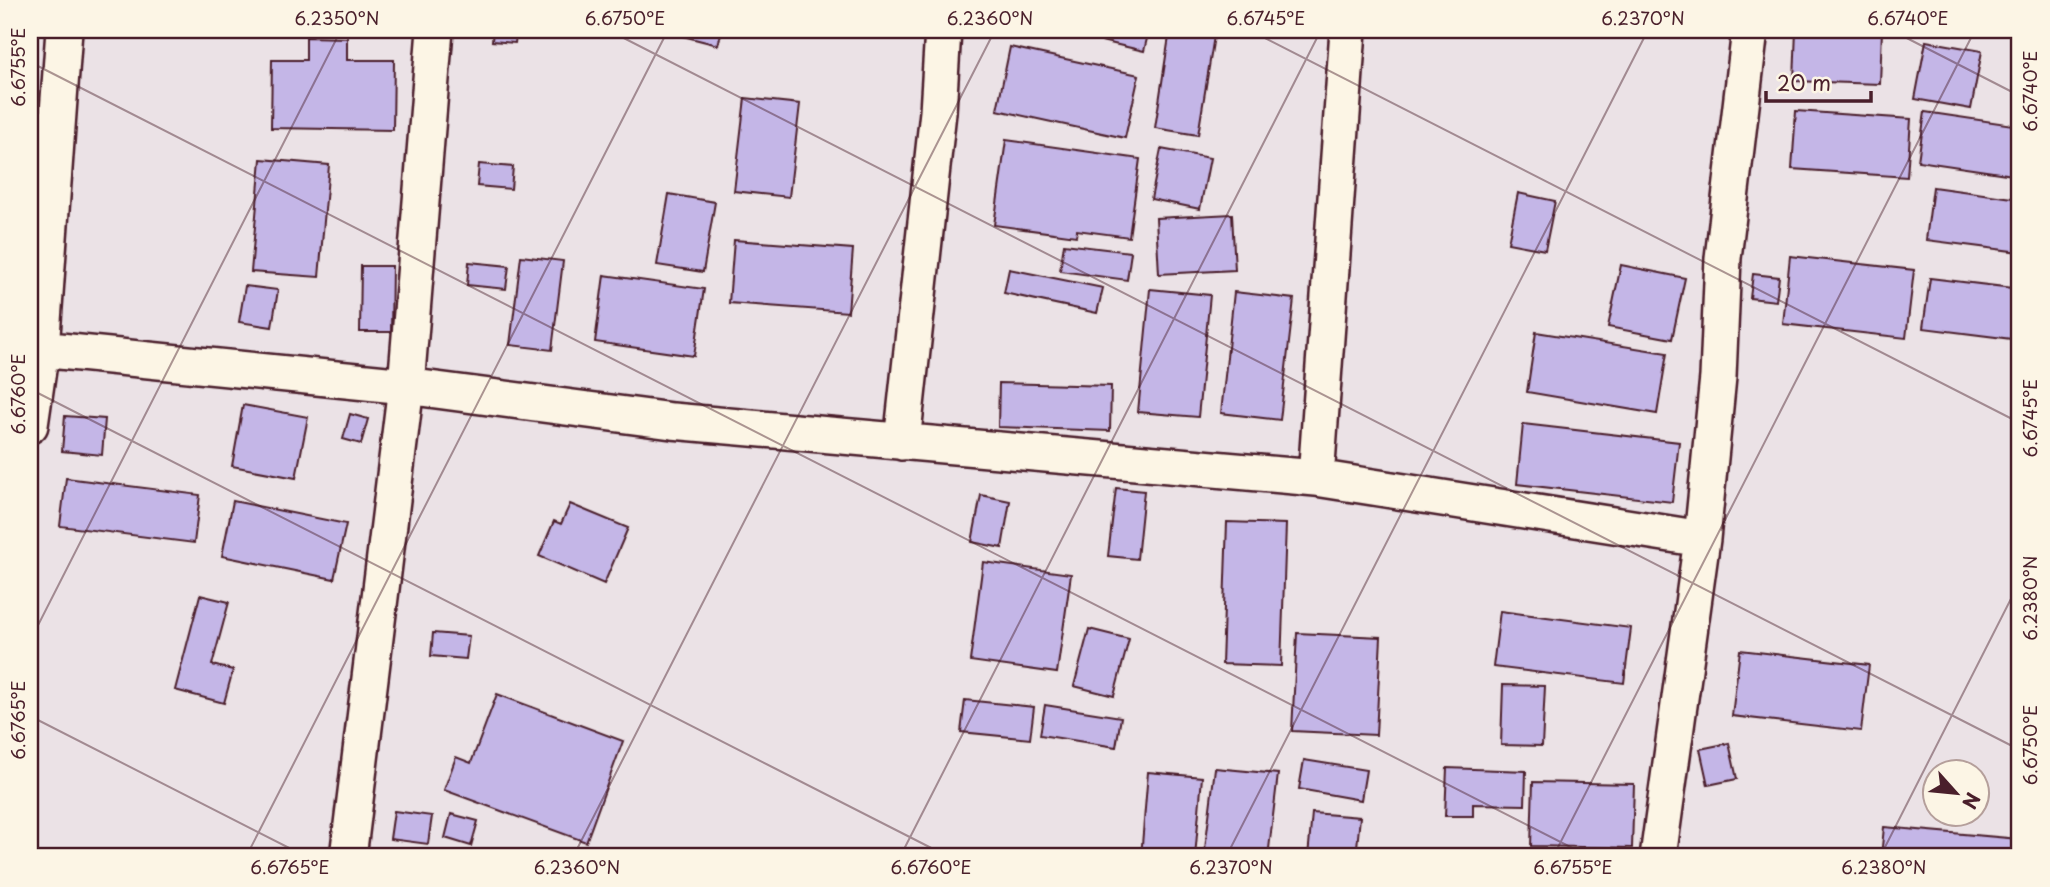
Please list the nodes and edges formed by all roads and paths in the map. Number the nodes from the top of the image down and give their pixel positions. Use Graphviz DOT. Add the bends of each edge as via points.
graph roads {
  1 [pos="64,30"];
  2 [pos="436,30"];
  3 [pos="943,30"];
  4 [pos="1348,30"];
  5 [pos="1750,30"];
  6 [pos="35,349"];
  7 [pos="406,387"];
  8 [pos="30,425"];
  9 [pos="902,442"];
  10 [pos="1316,478"];
  11 [pos="1702,539"];
  12 [pos="348,857"];
  13 [pos="1658,857"];
  1 -- 6 [label="street"];
  2 -- 7 [label="street"];
  3 -- 9 [label="street"];
  4 -- 10 [label="street"];
  5 -- 11 [label="street" via="1723,258 1718,377"];
  6 -- 7 [label="street"];
  6 -- 8 [label="street"];
  7 -- 9 [label="street" via="672,421"];
  7 -- 12 [label="street"];
  9 -- 10 [label="street"];
  10 -- 11 [label="street"];
  11 -- 13 [label="street"];
}
